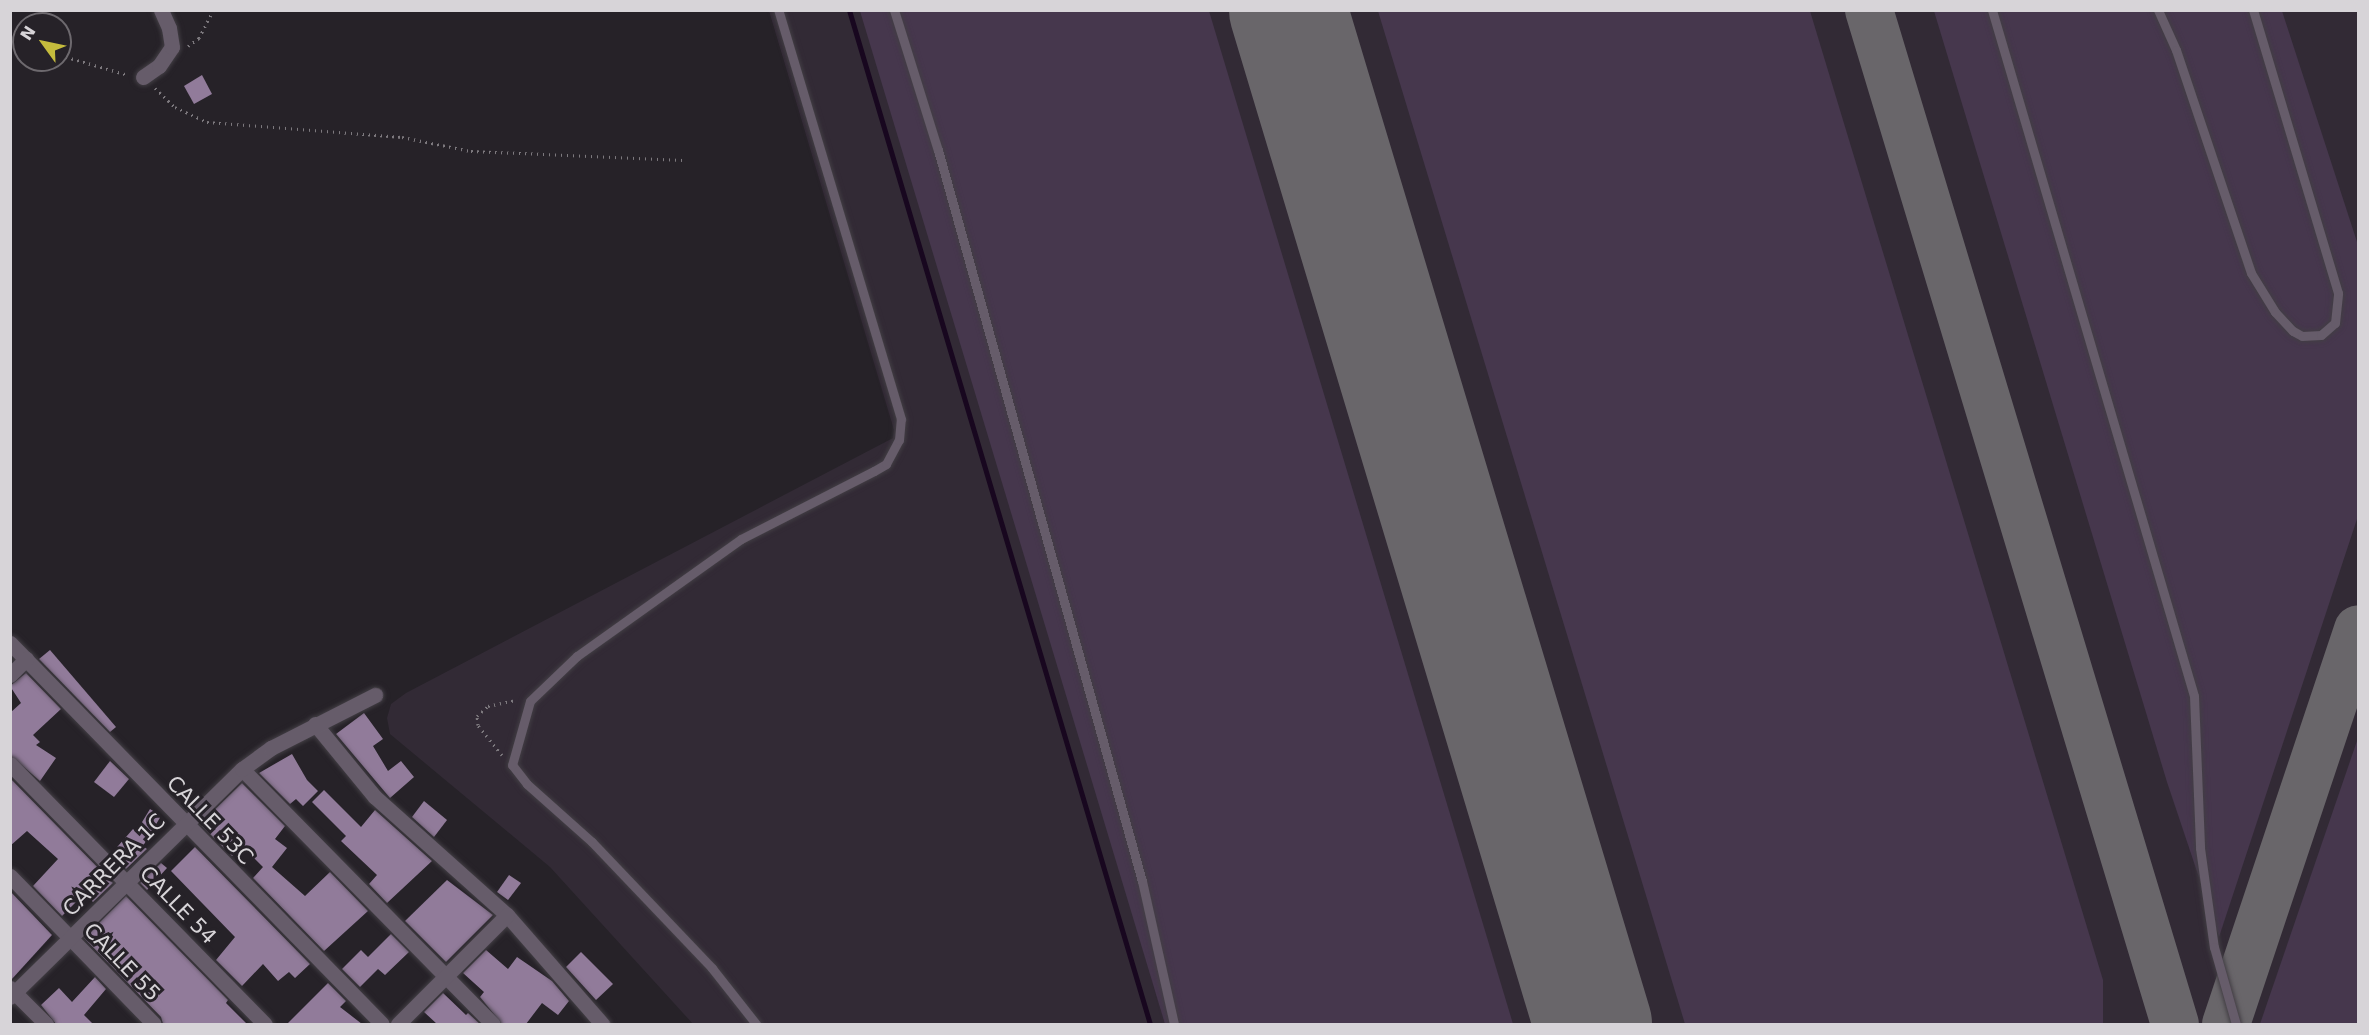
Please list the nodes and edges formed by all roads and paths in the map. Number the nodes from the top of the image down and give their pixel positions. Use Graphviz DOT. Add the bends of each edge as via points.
graph roads {
  1 [pos="160,10"];
  2 [pos="213,10"];
  3 [pos="778,10"];
  4 [pos="894,10"];
  5 [pos="1992,10"];
  6 [pos="2158,10"];
  7 [pos="2253,10"];
  8 [pos="172,47"];
  9 [pos="72,59"];
  10 [pos="143,77"];
  11 [pos="682,160"];
  12 [pos="10,643"];
  13 [pos="26,659"];
  14 [pos="10,675"];
  15 [pos="375,695"];
  16 [pos="533,697"];
  17 [pos="315,724"];
  18 [pos="10,764"];
  19 [pos="512,765"];
  20 [pos="242,769"];
  21 [pos="185,824"];
  22 [pos="10,876"];
  23 [pos="126,882"];
  24 [pos="507,915"];
  25 [pos="70,938"];
  26 [pos="445,975"];
  27 [pos="12,992"];
  28 [pos="46,1024"];
  29 [pos="153,1024"];
  30 [pos="265,1024"];
  31 [pos="382,1024"];
  32 [pos="398,1024"];
  33 [pos="493,1024"];
  34 [pos="602,1024"];
  35 [pos="756,1024"];
  36 [pos="1174,1024"];
  37 [pos="2236,1024"];
  1 -- 8 [label="street" via="169,28"];
  2 -- 8 [label="path" via="192,45"];
  3 -- 16 [label="lane" via="901,419 899,440 886,464 741,539 602,636"];
  4 -- 36 [label="lane" via="938,150 1139,869"];
  5 -- 37 [label="lane" via="2192,685 2200,848 2214,947"];
  6 -- 7 [label="lane" via="2176,50 2251,273 2275,312 2293,331 2302,336 2321,334 2335,323 2338,293"];
  8 -- 10 [label="street" via="159,66"];
  9 -- 10 [label="path" via="112,73"];
  10 -- 11 [label="path" via="175,107 207,122 402,137 471,151"];
  12 -- 13 [label="street, CALLE 53C"];
  13 -- 14 [label="street"];
  13 -- 21 [label="street, CALLE 53C"];
  15 -- 17 [label="street, CARRERA 1C"];
  16 -- 19 [label="lane" via="524,714"];
  16 -- 19 [label="path" via="488,705 477,717 483,733"];
  17 -- 20 [label="street, CARRERA 1C"];
  17 -- 24 [label="street" via="375,797"];
  18 -- 23 [label="street, CALLE 54"];
  19 -- 35 [label="lane" via="526,784 592,842 712,968"];
  20 -- 21 [label="street, CARRERA 1C"];
  20 -- 26 [label="street"];
  21 -- 23 [label="street, CARRERA 1C"];
  21 -- 31 [label="street, CALLE 53C"];
  22 -- 25 [label="street, CALLE 55"];
  23 -- 25 [label="street, CARRERA 1C"];
  23 -- 30 [label="street, CALLE 54"];
  24 -- 26 [label="street"];
  24 -- 34 [label="street"];
  25 -- 27 [label="street, CARRERA 1C"];
  25 -- 29 [label="street, CALLE 55"];
  26 -- 32 [label="street"];
  26 -- 33 [label="street"];
  27 -- 28 [label="street"];
}
